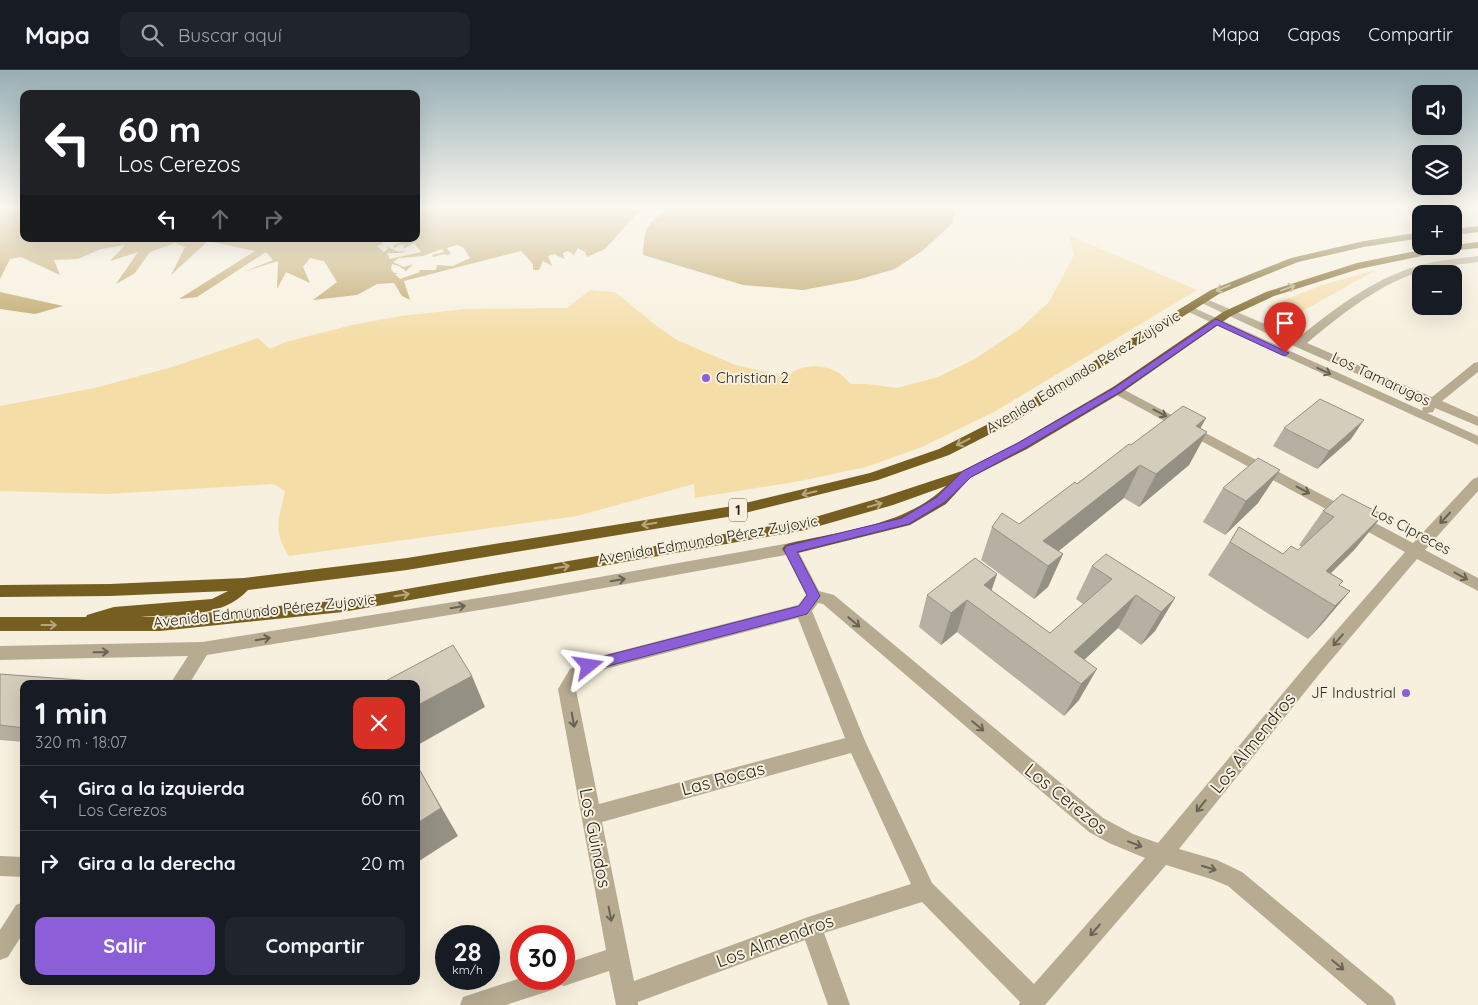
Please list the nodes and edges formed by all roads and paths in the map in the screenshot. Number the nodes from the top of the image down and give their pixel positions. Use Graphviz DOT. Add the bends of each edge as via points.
graph roads {
  1 [pos="1331,252"];
  2 [pos="1434,252"];
  3 [pos="1478,259"];
  4 [pos="1200,300"];
  5 [pos="1188,308"];
  6 [pos="1227,314"];
  7 [pos="1216,322"];
  8 [pos="1298,344"];
  9 [pos="1478,366"];
  10 [pos="1117,390"];
  11 [pos="1433,402"];
  12 [pos="1422,416"];
  13 [pos="1478,422"];
  14 [pos="1478,441"];
  15 [pos="967,474"];
  16 [pos="1478,482"];
  17 [pos="790,550"];
  18 [pos="1415,551"];
  19 [pos="244,584"];
  20 [pos="1478,585"];
  21 [pos="0,590"];
  22 [pos="808,603"];
  23 [pos="0,624"];
  24 [pos="79,625"];
  25 [pos="202,650"];
  26 [pos="0,653"];
  27 [pos="182,680"];
  28 [pos="856,743"];
  29 [pos="590,816"];
  30 [pos="1162,854"];
  31 [pos="0,866"];
  32 [pos="20,867"];
  33 [pos="925,890"];
  34 [pos="20,919"];
  35 [pos="812,927"];
  36 [pos="0,949"];
  37 [pos="618,957"];
  38 [pos="575,971"];
  39 [pos="518,990"];
  40 [pos="627,1000"];
  41 [pos="1032,1002"];
  42 [pos="471,1005"];
  43 [pos="839,1005"];
  44 [pos="1385,1005"];
  1 -- 4 [label="highway, Avenida Edmundo Pérez Zujovic / 1, one-way" via="1295,260"];
  6 -- 2 [label="highway, Avenida Edmundo Pérez Zujovic / 1, one-way" via="1270,294 1325,275"];
  3 -- 8 [label="street" via="1419,269 1384,282 1340,310"];
  4 -- 5 [label="highway, Avenida Edmundo Pérez Zujovic / 1"];
  4 -- 6 [label="street, Los Tamarugos"];
  5 -- 7 [label="street, Los Tamarugos"];
  5 -- 19 [label="highway, Avenida Edmundo Pérez Zujovic / 1, one-way" via="1007,420 944,452 873,477 734,511 407,564"];
  6 -- 7 [label="highway, Avenida Edmundo Pérez Zujovic / 1"];
  6 -- 8 [label="street, Los Tamarugos"];
  7 -- 10 [label="highway, Avenida Edmundo Pérez Zujovic / 1"];
  7 -- 12 [label="street, Los Tamarugos, one-way"];
  8 -- 11 [label="street, Los Tamarugos"];
  9 -- 11 [label="street"];
  10 -- 15 [label="highway, Avenida Edmundo Pérez Zujovic / 1"];
  10 -- 18 [label="street, Los Cipreces, one-way"];
  11 -- 12 [label="street"];
  11 -- 13 [label="street, Los Tamarugos"];
  12 -- 14 [label="street, Los Tamarugos"];
  15 -- 17 [label="highway" via="941,500 906,522"];
  24 -- 15 [label="highway, Avenida Edmundo Pérez Zujovic / 1, one-way" via="160,624 343,606 805,525"];
  16 -- 18 [label="street, Los Almendros, one-way"];
  17 -- 22 [label="street"];
  25 -- 17 [label="street, Avenida Edmundo Pérez Zujovic, one-way"];
  18 -- 20 [label="street, Los Cipreces, one-way"];
  18 -- 30 [label="street, Los Almendros, one-way"];
  19 -- 21 [label="highway, Avenida Edmundo Pérez Zujovic / 1" via="110,590"];
  19 -- 24 [label="highway" via="234,596 214,605 114,613"];
  22 -- 28 [label="street"];
  22 -- 29 [label="street, Los Guindos, one-way" via="589,666 576,674 567,688"];
  22 -- 30 [label="street, Los Cerezos, one-way" via="828,599 1096,826"];
  23 -- 24 [label="highway, Avenida Edmundo Pérez Zujovic / 1, one-way"];
  26 -- 25 [label="street, Avenida Edmundo Pérez Zujovic, one-way"];
  25 -- 27 [label="street"];
  28 -- 29 [label="street, Las Rocas"];
  28 -- 33 [label="street"];
  29 -- 37 [label="street, Los Guindos, one-way"];
  30 -- 41 [label="street, Los Almendros, one-way"];
  30 -- 44 [label="street, Los Cerezos, one-way" via="1226,873 1235,879"];
  31 -- 32 [label="street"];
  33 -- 35 [label="street, Los Almendros"];
  33 -- 41 [label="street"];
  34 -- 36 [label="street"];
  35 -- 40 [label="street, Los Almendros"];
  35 -- 43 [label="street"];
  37 -- 38 [label="street"];
  37 -- 40 [label="street, Los Guindos"];
  39 -- 42 [label="street"];
}
